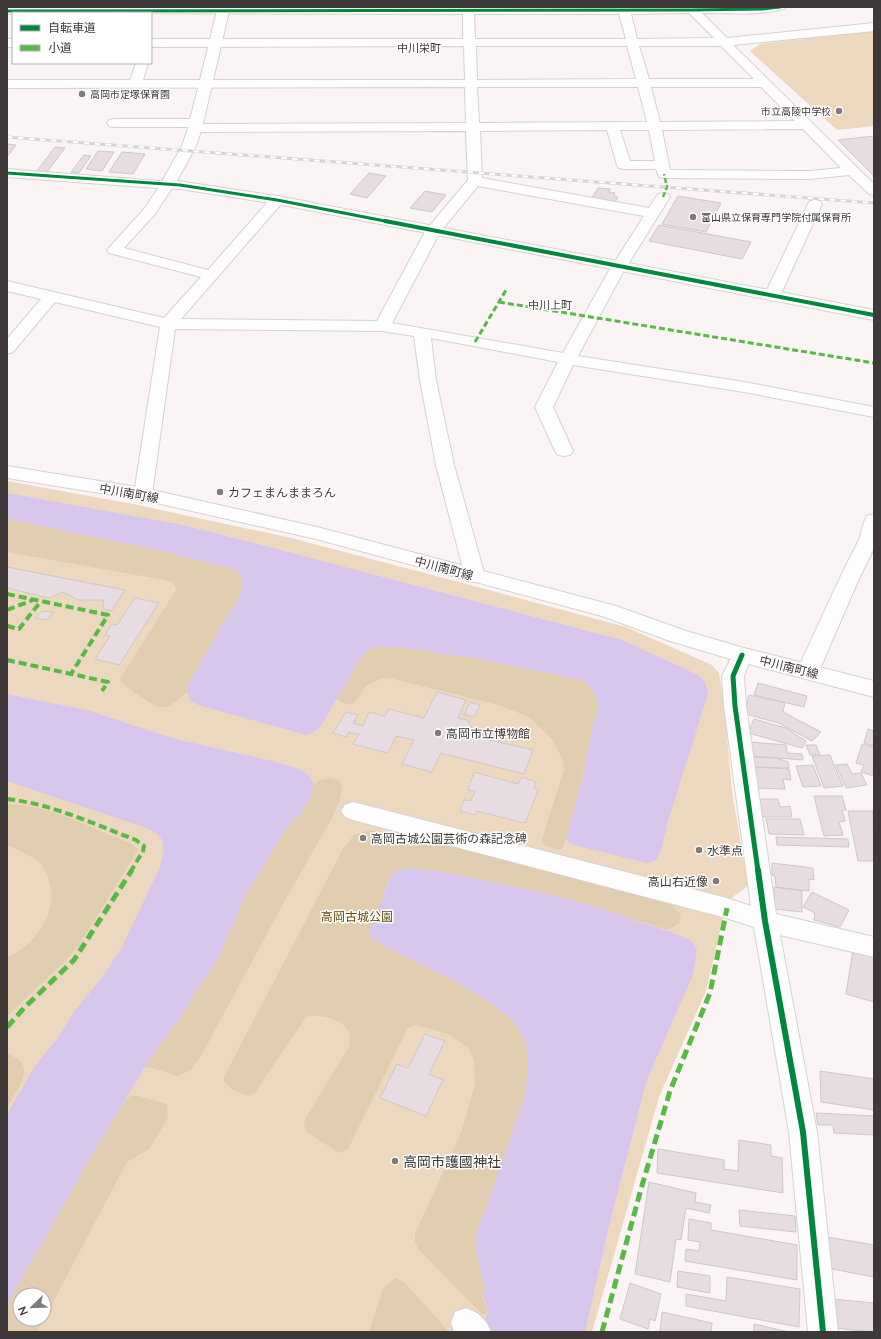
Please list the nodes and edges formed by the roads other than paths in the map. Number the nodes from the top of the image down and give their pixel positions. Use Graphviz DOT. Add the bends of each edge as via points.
graph roads {
  1 [pos="780,7"];
  2 [pos="468,8"];
  3 [pos="691,8"];
  4 [pos="761,8"];
  5 [pos="224,9"];
  6 [pos="624,10"];
  7 [pos="7,11"];
  8 [pos="874,27"];
  9 [pos="790,36"];
  10 [pos="469,42"];
  11 [pos="633,42"];
  12 [pos="724,42"];
  13 [pos="152,44"];
  14 [pos="214,44"];
  15 [pos="142,64"];
  16 [pos="206,83"];
  17 [pos="471,83"];
  18 [pos="644,83"];
  19 [pos="763,83"];
  20 [pos="7,84"];
  21 [pos="135,84"];
  22 [pos="114,123"];
  23 [pos="196,126"];
  24 [pos="808,126"];
  25 [pos="613,127"];
  26 [pos="655,127"];
  27 [pos="473,128"];
  28 [pos="662,165"];
  29 [pos="852,171"];
  30 [pos="7,173"];
  31 [pos="474,181"];
  32 [pos="166,185"];
  33 [pos="874,191"];
  34 [pos="663,197"];
  35 [pos="277,200"];
  36 [pos="815,204"];
  37 [pos="653,213"];
  38 [pos="434,230"];
  39 [pos="620,265"];
  40 [pos="210,276"];
  41 [pos="7,286"];
  42 [pos="52,296"];
  43 [pos="772,296"];
  44 [pos="874,315"];
  45 [pos="168,324"];
  46 [pos="382,326"];
  47 [pos="422,332"];
  48 [pos="7,349"];
  49 [pos="568,359"];
  50 [pos="874,412"];
  51 [pos="564,452"];
  52 [pos="7,472"];
  53 [pos="143,494"];
  54 [pos="874,520"];
  55 [pos="475,576"];
  56 [pos="742,655"];
  57 [pos="808,671"];
  58 [pos="874,689"];
  59 [pos="353,811"];
  60 [pos="764,921"];
  61 [pos="874,947"];
  62 [pos="823,1332"];
  1 -- 4 [label="street"];
  2 -- 5 [label="street"];
  2 -- 6 [label="street"];
  2 -- 10 [label="street"];
  3 -- 4 [label="street"];
  3 -- 6 [label="street"];
  3 -- 12 [label="street"];
  4 -- 9 [label="street"];
  5 -- 7 [label="street"];
  5 -- 14 [label="street"];
  6 -- 11 [label="street"];
  8 -- 9 [label="street"];
  9 -- 12 [label="street"];
  10 -- 11 [label="street"];
  10 -- 14 [label="street"];
  10 -- 17 [label="street"];
  11 -- 12 [label="street"];
  11 -- 18 [label="street"];
  12 -- 19 [label="street"];
  13 -- 14 [label="street"];
  14 -- 16 [label="street"];
  15 -- 21 [label="street"];
  16 -- 17 [label="street"];
  16 -- 21 [label="street"];
  16 -- 23 [label="street"];
  17 -- 18 [label="street"];
  17 -- 27 [label="street"];
  18 -- 19 [label="street"];
  18 -- 26 [label="street"];
  19 -- 24 [label="street"];
  20 -- 21 [label="street"];
  22 -- 23 [label="street"];
  23 -- 27 [label="street"];
  23 -- 32 [label="street" via="189,146"];
  24 -- 26 [label="street"];
  24 -- 29 [label="street"];
  25 -- 26 [label="street"];
  25 -- 27 [label="street"];
  25 -- 28 [label="street" via="624,165"];
  26 -- 28 [label="street"];
  27 -- 31 [label="street"];
  28 -- 29 [label="street" via="664,174 810,175"];
  29 -- 33 [label="street"];
  30 -- 32 [label="street"];
  31 -- 37 [label="street"];
  31 -- 38 [label="street"];
  32 -- 35 [label="street"];
  32 -- 40 [label="street" via="150,211 114,250"];
  34 -- 37 [label="street"];
  35 -- 38 [label="street"];
  35 -- 40 [label="street"];
  36 -- 43 [label="street"];
  37 -- 39 [label="street"];
  38 -- 39 [label="street"];
  38 -- 46 [label="street"];
  39 -- 43 [label="street"];
  39 -- 49 [label="street"];
  40 -- 45 [label="street"];
  41 -- 42 [label="street"];
  42 -- 45 [label="street"];
  42 -- 48 [label="street"];
  43 -- 44 [label="street"];
  45 -- 46 [label="street"];
  45 -- 53 [label="street"];
  46 -- 47 [label="street"];
  47 -- 49 [label="street"];
  47 -- 55 [label="street" via="428,380 445,466"];
  49 -- 50 [label="street" via="744,387"];
  49 -- 51 [label="street" via="544,408"];
  52 -- 53 [label="street, 中川南町線"];
  53 -- 55 [label="street, 中川南町線" via="317,533"];
  54 -- 57 [label="street" via="871,535"];
  55 -- 56 [label="street, 中川南町線" via="609,611 678,636"];
  56 -- 57 [label="street, 中川南町線"];
  56 -- 60 [label="street" via="733,676 735,706"];
  57 -- 58 [label="street, 中川南町線"];
  59 -- 60 [label="street" via="727,908"];
  60 -- 61 [label="street"];
  60 -- 62 [label="street" via="803,1132"];
}
